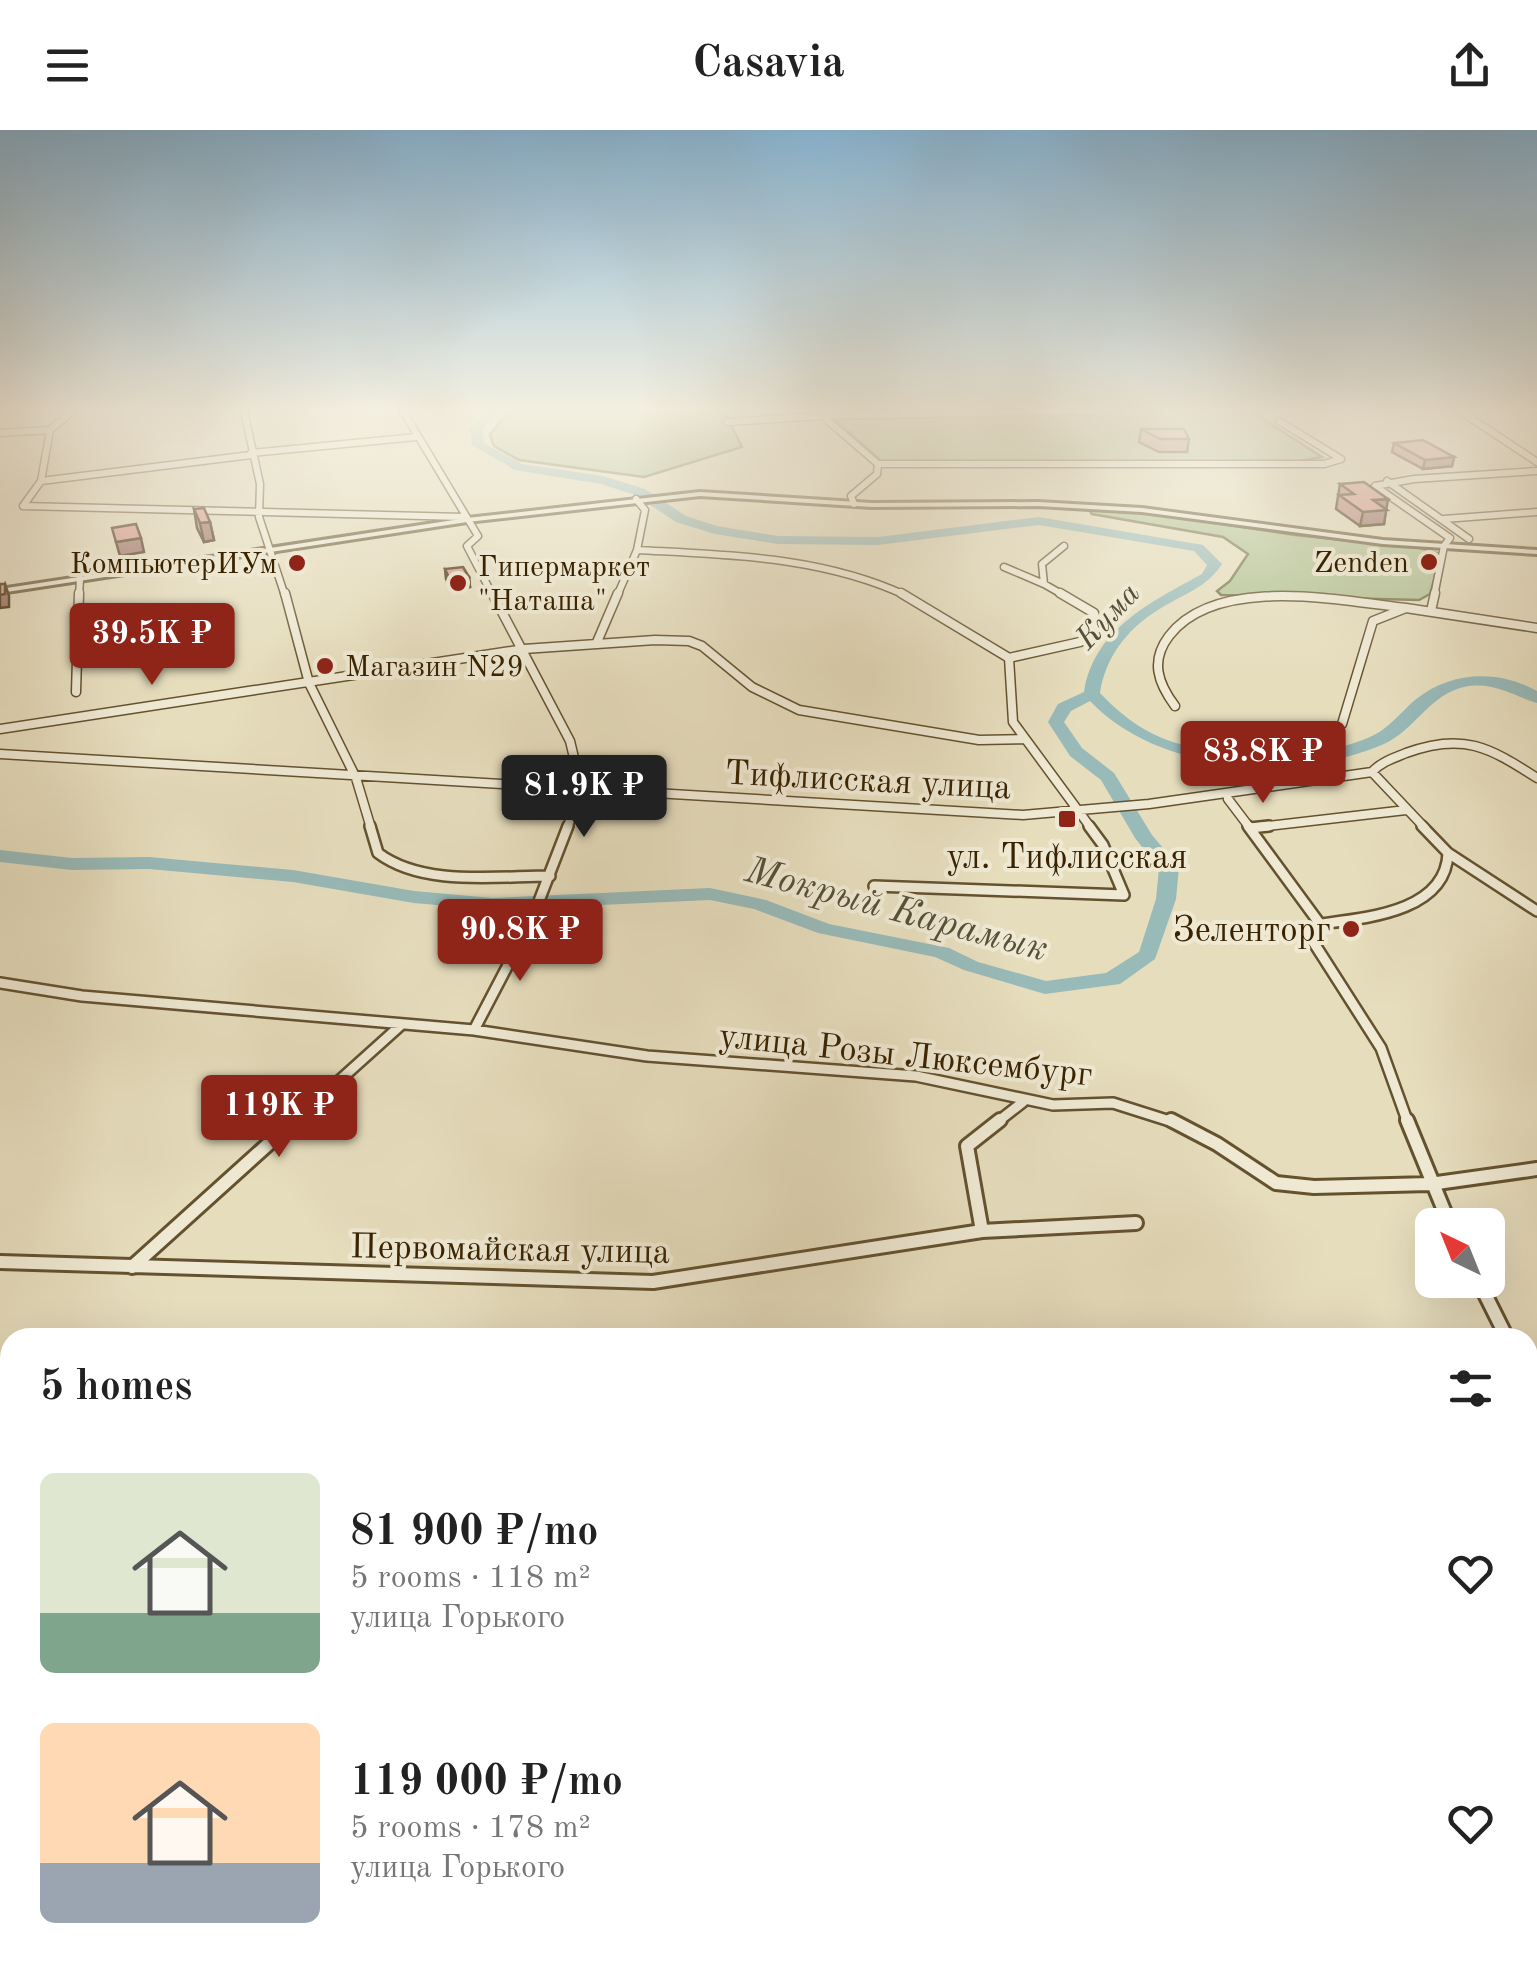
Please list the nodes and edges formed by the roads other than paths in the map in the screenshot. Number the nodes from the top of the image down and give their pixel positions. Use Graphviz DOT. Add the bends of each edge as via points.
graph roads {
  1 [pos="29,497"];
  2 [pos="259,497"];
  3 [pos="453,497"];
  4 [pos="664,497"];
  5 [pos="743,497"];
  6 [pos="851,497"];
  7 [pos="1389,497"];
  8 [pos="1409,497"];
  9 [pos="636,499"];
  10 [pos="854,504"];
  11 [pos="258,511"];
  12 [pos="1537,512"];
  13 [pos="466,518"];
  14 [pos="1442,519"];
  15 [pos="1469,539"];
  16 [pos="1447,542"];
  17 [pos="1537,543"];
  18 [pos="1064,546"];
  19 [pos="273,549"];
  20 [pos="637,550"];
  21 [pos="1537,552"];
  22 [pos="1004,567"];
  23 [pos="80,579"];
  24 [pos="1044,584"];
  25 [pos="0,589"];
  26 [pos="1406,608"];
  27 [pos="1431,611"];
  28 [pos="1537,628"];
  29 [pos="596,642"];
  30 [pos="524,649"];
  31 [pos="1008,658"];
  32 [pos="309,683"];
  33 [pos="76,692"];
  34 [pos="1175,706"];
  35 [pos="1342,724"];
  36 [pos="0,729"];
  37 [pos="1025,738"];
  38 [pos="0,754"];
  39 [pos="1372,772"];
  40 [pos="356,778"];
  41 [pos="1537,778"];
  42 [pos="582,791"];
  43 [pos="1228,799"];
  44 [pos="1406,810"];
  45 [pos="1077,811"];
  46 [pos="1250,828"];
  47 [pos="1448,854"];
  48 [pos="550,876"];
  49 [pos="874,886"];
  50 [pos="1537,911"];
  51 [pos="1320,924"];
  52 [pos="0,983"];
  53 [pos="401,1026"];
  54 [pos="474,1030"];
  55 [pos="1022,1102"];
  56 [pos="1537,1169"];
  57 [pos="1430,1184"];
  58 [pos="1442,1208"];
  59 [pos="1136,1222"];
  60 [pos="982,1231"];
  61 [pos="0,1262"];
  62 [pos="132,1267"];
  63 [pos="1487,1298"];
  64 [pos="1502,1328"];
  1 -- 11 [label="street" via="23,506"];
  2 -- 11 [label="street"];
  3 -- 13 [label="street"];
  4 -- 9 [label="street"];
  5 -- 10 [label="street"];
  6 -- 10 [label="street"];
  7 -- 16 [label="street"];
  8 -- 14 [label="street"];
  9 -- 13 [label="street"];
  9 -- 20 [label="street" via="645,510"];
  10 -- 16 [label="street" via="1142,510 1328,536"];
  11 -- 13 [label="street"];
  11 -- 19 [label="street"];
  12 -- 14 [label="street"];
  13 -- 19 [label="street"];
  13 -- 30 [label="street" via="479,539 467,546"];
  14 -- 15 [label="street"];
  15 -- 16 [label="street"];
  15 -- 17 [label="street"];
  16 -- 21 [label="street"];
  16 -- 27 [label="street"];
  18 -- 24 [label="street" via="1042,564"];
  19 -- 23 [label="street"];
  19 -- 25 [label="street"];
  19 -- 32 [label="street"];
  20 -- 29 [label="street"];
  20 -- 31 [label="street" via="844,572 916,600"];
  22 -- 24 [label="street"];
  23 -- 25 [label="street"];
  23 -- 33 [label="street"];
  24 -- 31 [label="street" via="1094,613 1099,626 1078,644"];
  26 -- 27 [label="street"];
  26 -- 34 [label="street" via="1238,599 1188,612 1156,660 1157,682"];
  26 -- 35 [label="street" via="1373,621"];
  27 -- 28 [label="street"];
  29 -- 30 [label="street"];
  29 -- 37 [label="street" via="688,641 798,710 979,740"];
  30 -- 32 [label="street"];
  30 -- 42 [label="street" via="570,741"];
  31 -- 37 [label="street" via="1013,722"];
  32 -- 36 [label="street"];
  32 -- 40 [label="street"];
  37 -- 45 [label="street"];
  38 -- 40 [label="street, Тифлисская улица"];
  39 -- 41 [label="street, Тифлисская улица" via="1432,743 1454,740 1483,744"];
  39 -- 44 [label="street"];
  39 -- 45 [label="street, Тифлисская улица"];
  40 -- 42 [label="street, Тифлисская улица"];
  40 -- 48 [label="street" via="384,861 439,875"];
  42 -- 45 [label="street, Тифлисская улица" via="1023,815"];
  42 -- 48 [label="street"];
  43 -- 46 [label="street"];
  44 -- 46 [label="street"];
  44 -- 47 [label="street"];
  45 -- 49 [label="street" via="1103,845 1124,895"];
  46 -- 51 [label="street"];
  47 -- 50 [label="street"];
  47 -- 51 [label="street" via="1444,875 1418,900 1384,915"];
  48 -- 54 [label="street"];
  51 -- 57 [label="street" via="1310,930 1312,940 1381,1048"];
  52 -- 53 [label="street, улица Розы Люксембург"];
  53 -- 54 [label="street, улица Розы Люксембург"];
  53 -- 62 [label="street"];
  54 -- 55 [label="street, улица Розы Люксембург" via="646,1056 916,1076"];
  55 -- 57 [label="street, улица Розы Люксембург" via="1112,1103 1164,1117 1276,1183"];
  55 -- 60 [label="street" via="967,1146"];
  56 -- 57 [label="street, улица Розы Люксембург"];
  57 -- 58 [label="street"];
  59 -- 60 [label="street, Первомайская улица"];
  60 -- 62 [label="street, Первомайская улица" via="653,1282"];
  61 -- 62 [label="street, Первомайская улица"];
  63 -- 64 [label="street"];
}
